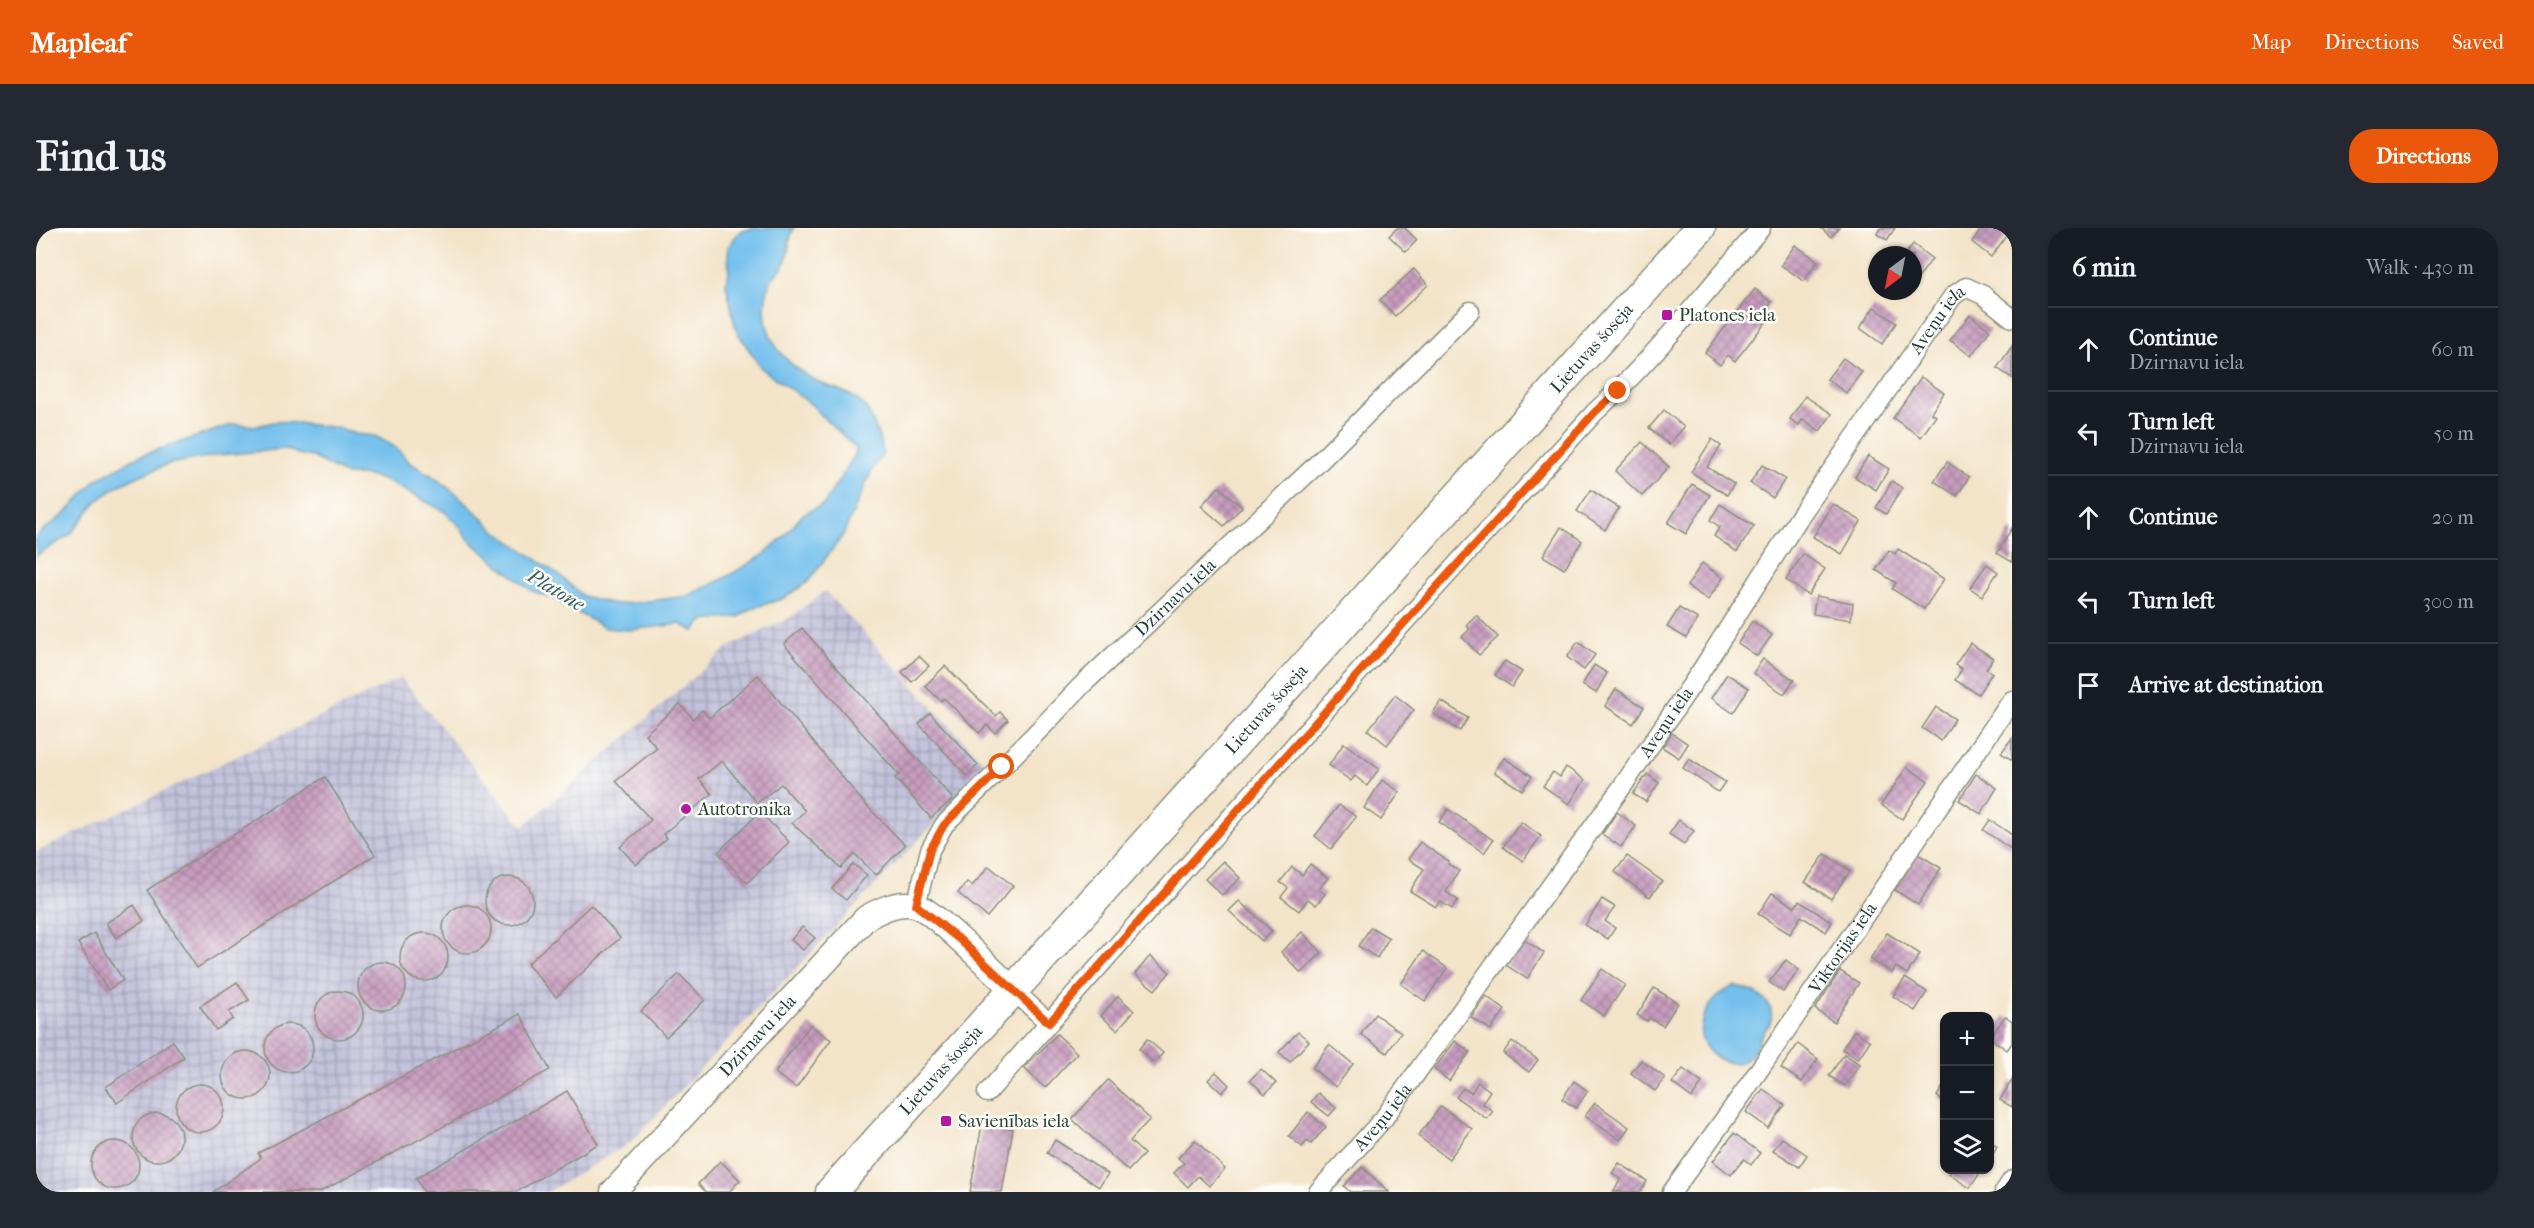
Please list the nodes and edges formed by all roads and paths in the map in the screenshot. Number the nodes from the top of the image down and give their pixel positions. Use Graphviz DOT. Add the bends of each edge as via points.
graph roads {
  1 [pos="1700,228"];
  2 [pos="1761,228"];
  3 [pos="1470,311"];
  4 [pos="2012,318"];
  5 [pos="2012,700"];
  6 [pos="916,905"];
  7 [pos="1014,991"];
  8 [pos="1049,1023"];
  9 [pos="987,1093"];
  10 [pos="2012,1180"];
  11 [pos="613,1192"];
  12 [pos="831,1192"];
  13 [pos="1318,1192"];
  14 [pos="1672,1192"];
  15 [pos="2004,1192"];
  1 -- 7 [label="main road, Lietuvas šoseja"];
  2 -- 8 [label="street" via="1710,284 1690,314 1629,382 1595,412 1384,645"];
  3 -- 6 [label="street, Dzirnavu iela" via="1312,470 1089,678 944,825 930,850"];
  4 -- 13 [label="street, Aveņu iela" via="1966,287 1953,296 1804,510 1618,793 1384,1118"];
  5 -- 14 [label="street, Viktorijas iela"];
  6 -- 7 [label="street"];
  6 -- 11 [label="street, Dzirnavu iela" via="898,905 866,918"];
  7 -- 8 [label="street"];
  7 -- 12 [label="main road, Lietuvas šoseja"];
  8 -- 9 [label="street"];
  10 -- 15 [label="street"];
}
